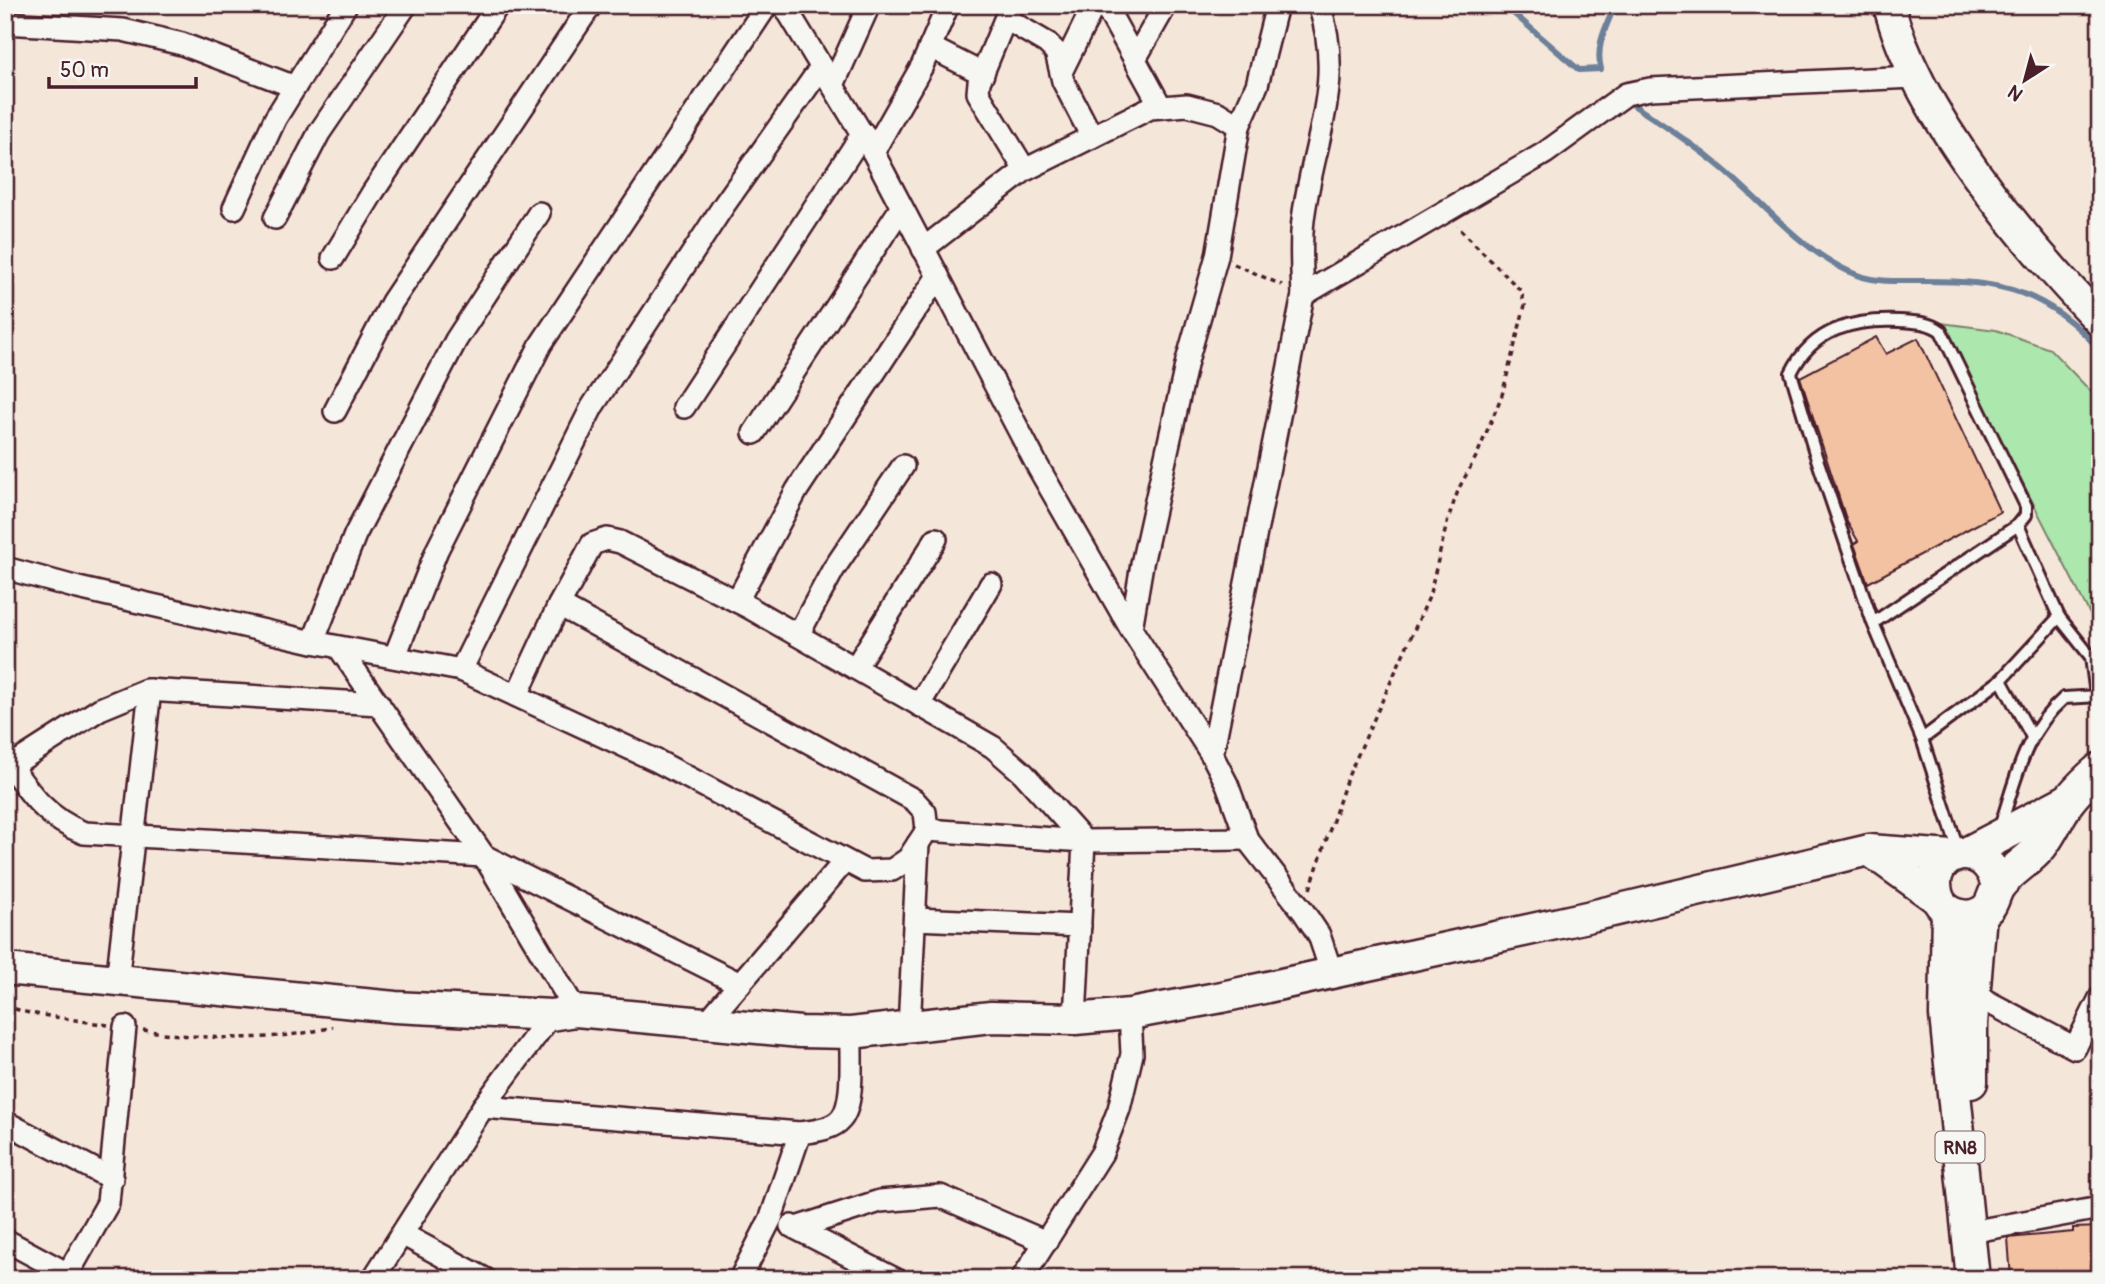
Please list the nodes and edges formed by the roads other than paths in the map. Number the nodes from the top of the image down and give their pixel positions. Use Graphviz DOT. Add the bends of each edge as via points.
graph roads {
  1 [pos="346,5"];
  2 [pos="406,5"];
  3 [pos="498,5"];
  4 [pos="590,5"];
  5 [pos="869,5"];
  6 [pos="948,5"];
  7 [pos="1094,5"];
  8 [pos="1105,5"];
  9 [pos="1166,5"];
  10 [pos="1277,5"];
  11 [pos="1319,5"];
  12 [pos="1889,5"];
  13 [pos="781,6"];
  14 [pos="1009,12"];
  15 [pos="5,23"];
  16 [pos="930,47"];
  17 [pos="1135,59"];
  18 [pos="1062,70"];
  19 [pos="982,74"];
  20 [pos="828,75"];
  21 [pos="1915,77"];
  22 [pos="295,87"];
  23 [pos="1161,107"];
  24 [pos="1240,126"];
  25 [pos="1092,137"];
  26 [pos="868,143"];
  27 [pos="1025,170"];
  28 [pos="234,208"];
  29 [pos="901,208"];
  30 [pos="539,213"];
  31 [pos="275,218"];
  32 [pos="923,250"];
  33 [pos="333,258"];
  34 [pos="938,276"];
  35 [pos="1303,295"];
  36 [pos="2100,321"];
  37 [pos="684,407"];
  38 [pos="335,411"];
  39 [pos="754,432"];
  40 [pos="903,466"];
  41 [pos="2018,525"];
  42 [pos="936,539"];
  43 [pos="5,568"];
  44 [pos="991,584"];
  45 [pos="737,601"];
  46 [pos="559,605"];
  47 [pos="2059,617"];
  48 [pos="1873,622"];
  49 [pos="1131,629"];
  50 [pos="798,635"];
  51 [pos="313,642"];
  52 [pos="340,649"];
  53 [pos="396,656"];
  54 [pos="855,668"];
  55 [pos="461,670"];
  56 [pos="2001,680"];
  57 [pos="150,690"];
  58 [pos="517,695"];
  59 [pos="2098,696"];
  60 [pos="379,704"];
  61 [pos="919,705"];
  62 [pos="2031,735"];
  63 [pos="1922,738"];
  64 [pos="1212,755"];
  65 [pos="8,762"];
  66 [pos="2100,769"];
  67 [pos="2070,800"];
  68 [pos="922,837"];
  69 [pos="1997,837"];
  70 [pos="134,838"];
  71 [pos="1247,839"];
  72 [pos="1084,841"];
  73 [pos="1869,850"];
  74 [pos="1960,854"];
  75 [pos="484,856"];
  76 [pos="844,862"];
  77 [pos="1998,887"];
  78 [pos="1943,905"];
  79 [pos="1980,914"];
  80 [pos="915,919"];
  81 [pos="1080,926"];
  82 [pos="5,969"];
  83 [pos="1331,971"];
  84 [pos="117,982"];
  85 [pos="740,984"];
  86 [pos="1973,994"];
  87 [pos="2100,998"];
  88 [pos="564,1013"];
  89 [pos="1130,1014"];
  90 [pos="1075,1019"];
  91 [pos="707,1022"];
  92 [pos="125,1027"];
  93 [pos="909,1029"];
  94 [pos="850,1033"];
  95 [pos="484,1107"];
  96 [pos="5,1122"];
  97 [pos="800,1133"];
  98 [pos="112,1179"];
  99 [pos="2100,1208"];
  100 [pos="771,1218"];
  101 [pos="796,1228"];
  102 [pos="1986,1229"];
  103 [pos="404,1235"];
  104 [pos="5,1240"];
  105 [pos="1046,1242"];
  106 [pos="67,1276"];
  107 [pos="373,1279"];
  108 [pos="485,1279"];
  109 [pos="740,1279"];
  110 [pos="895,1279"];
  111 [pos="1022,1279"];
  112 [pos="1973,1279"];
  113 [pos="1992,1279"];
  1 -- 22 [label="street"];
  2 -- 31 [label="street" via="319,132"];
  3 -- 33 [label="street"];
  4 -- 38 [label="street" via="392,302"];
  5 -- 20 [label="street"];
  6 -- 16 [label="street"];
  7 -- 18 [label="street"];
  8 -- 17 [label="street"];
  9 -- 17 [label="street"];
  10 -- 24 [label="street" via="1257,85"];
  11 -- 35 [label="street" via="1327,27 1331,79 1303,220"];
  12 -- 21 [label="street"];
  13 -- 20 [label="street"];
  13 -- 53 [label="street" via="541,344 437,550"];
  14 -- 18 [label="street" via="1056,52"];
  14 -- 19 [label="street"];
  15 -- 22 [label="street" via="123,30 182,44"];
  16 -- 19 [label="street"];
  16 -- 26 [label="street"];
  17 -- 23 [label="street"];
  18 -- 25 [label="street" via="1068,92"];
  19 -- 27 [label="street" via="978,93"];
  20 -- 26 [label="street"];
  20 -- 55 [label="street" via="724,205 593,407"];
  21 -- 35 [label="street" via="1650,89 1626,94 1545,153"];
  21 -- 36 [label="street" via="1987,188 2069,290"];
  22 -- 28 [label="street"];
  23 -- 24 [label="street" via="1187,106 1218,113"];
  23 -- 25 [label="street"];
  24 -- 49 [label="street" via="1217,256 1187,361"];
  25 -- 27 [label="street"];
  26 -- 29 [label="street"];
  26 -- 37 [label="street"];
  27 -- 32 [label="street"];
  29 -- 32 [label="street"];
  29 -- 39 [label="street"];
  30 -- 51 [label="street" via="456,340 355,535"];
  32 -- 34 [label="street"];
  34 -- 45 [label="street" via="797,490"];
  34 -- 49 [label="street" via="1038,467"];
  35 -- 64 [label="street"];
  40 -- 50 [label="street" via="833,570"];
  41 -- 47 [label="lane"];
  41 -- 48 [label="lane"];
  41 -- 48 [label="lane" via="2026,515 2023,498 1941,331 1923,323 1864,320 1820,336 1791,373"];
  42 -- 54 [label="street"];
  43 -- 51 [label="street"];
  44 -- 61 [label="street"];
  45 -- 46 [label="street" via="607,539 592,544"];
  45 -- 50 [label="street"];
  46 -- 58 [label="street"];
  46 -- 68 [label="street" via="914,800 925,812"];
  47 -- 56 [label="lane"];
  47 -- 59 [label="lane" via="2091,657"];
  48 -- 63 [label="lane"];
  49 -- 64 [label="street"];
  50 -- 54 [label="street"];
  51 -- 52 [label="street"];
  52 -- 53 [label="street"];
  52 -- 60 [label="street"];
  53 -- 55 [label="street"];
  54 -- 61 [label="street"];
  55 -- 58 [label="street"];
  56 -- 62 [label="lane"];
  56 -- 63 [label="lane"];
  57 -- 60 [label="street"];
  57 -- 65 [label="street" via="124,696"];
  57 -- 70 [label="street"];
  58 -- 76 [label="street" via="657,761"];
  59 -- 62 [label="lane" via="2064,698"];
  60 -- 75 [label="street"];
  61 -- 72 [label="street" via="993,747"];
  62 -- 69 [label="lane"];
  63 -- 74 [label="lane"];
  64 -- 71 [label="street"];
  65 -- 70 [label="street" via="45,812 65,826 84,833"];
  66 -- 67 [label="main road, RN8"];
  67 -- 69 [label="main road, RN8"];
  67 -- 77 [label="main road, RN8" via="2041,846"];
  68 -- 72 [label="street"];
  68 -- 76 [label="street" via="908,859 892,870 865,871"];
  68 -- 80 [label="street"];
  69 -- 74 [label="main road, RN8"];
  70 -- 75 [label="street"];
  70 -- 84 [label="street"];
  71 -- 72 [label="street"];
  71 -- 83 [label="street" via="1303,911"];
  72 -- 81 [label="street"];
  73 -- 74 [label="street"];
  73 -- 78 [label="street"];
  73 -- 83 [label="street"];
  74 -- 77 [label="main road" via="1984,858 1995,871"];
  74 -- 78 [label="main road, RN8" via="1939,867 1934,883"];
  75 -- 85 [label="street"];
  75 -- 88 [label="street"];
  76 -- 85 [label="street"];
  77 -- 79 [label="main road, RN8" via="1993,903"];
  78 -- 79 [label="main road" via="1964,917"];
  78 -- 112 [label="main road, RN8" via="1946,1015"];
  79 -- 86 [label="main road, RN8"];
  80 -- 81 [label="street"];
  80 -- 93 [label="street"];
  81 -- 90 [label="street"];
  82 -- 84 [label="street"];
  83 -- 89 [label="street"];
  84 -- 88 [label="street" via="396,1007"];
  85 -- 91 [label="street"];
  86 -- 87 [label="street" via="2075,1048"];
  86 -- 102 [label="main road, RN8" via="1970,1064"];
  88 -- 91 [label="street"];
  88 -- 95 [label="street"];
  89 -- 90 [label="street"];
  89 -- 105 [label="street" via="1132,1054 1119,1109 1102,1153"];
  90 -- 93 [label="street" via="991,1017"];
  91 -- 94 [label="street"];
  92 -- 98 [label="street"];
  93 -- 94 [label="street"];
  94 -- 97 [label="street" via="849,1106 841,1121"];
  95 -- 97 [label="street"];
  95 -- 103 [label="street"];
  96 -- 98 [label="street"];
  97 -- 100 [label="street"];
  98 -- 106 [label="street" via="99,1224"];
  99 -- 102 [label="street"];
  100 -- 101 [label="street"];
  100 -- 109 [label="street"];
  101 -- 105 [label="street" via="880,1201 940,1196"];
  101 -- 110 [label="street"];
  102 -- 113 [label="main road, RN8"];
  103 -- 107 [label="street"];
  103 -- 108 [label="street"];
  104 -- 106 [label="street"];
  105 -- 111 [label="street"];
}
